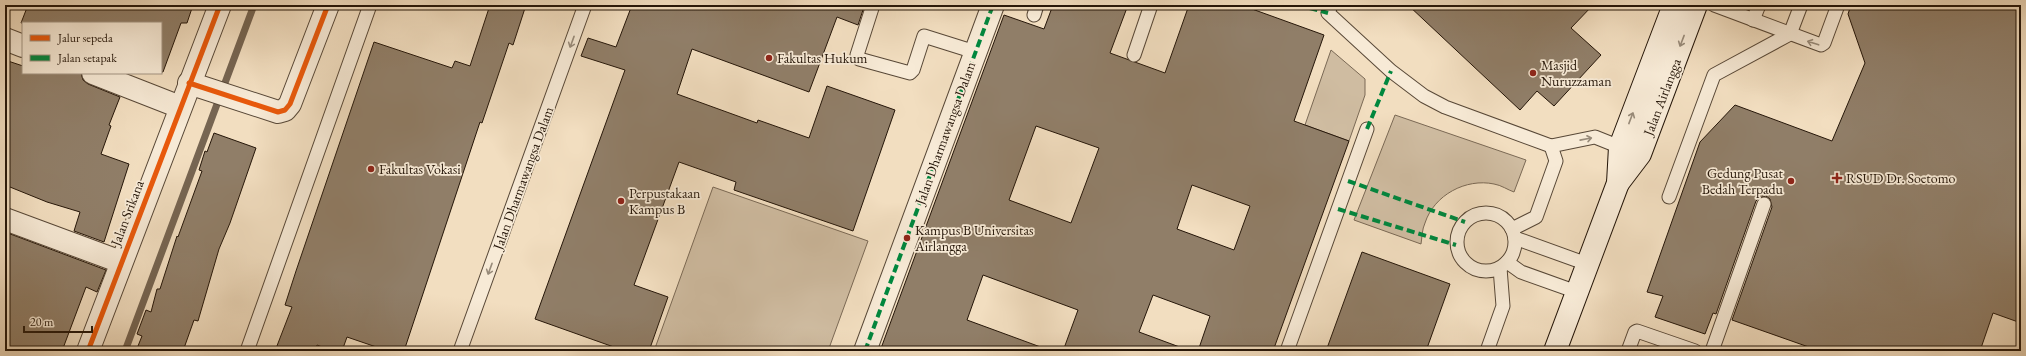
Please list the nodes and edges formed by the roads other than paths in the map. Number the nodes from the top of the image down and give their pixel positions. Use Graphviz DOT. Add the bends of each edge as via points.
graph roads {
  1 [pos="220,5"];
  2 [pos="328,5"];
  3 [pos="370,5"];
  4 [pos="585,5"];
  5 [pos="873,5"];
  6 [pos="993,5"];
  7 [pos="1151,5"];
  8 [pos="1331,5"];
  9 [pos="1674,5"];
  10 [pos="1696,5"];
  11 [pos="1714,5"];
  12 [pos="1759,5"];
  13 [pos="1801,5"];
  14 [pos="1838,5"];
  15 [pos="1753,20"];
  16 [pos="1790,34"];
  17 [pos="5,40"];
  18 [pos="22,46"];
  19 [pos="975,52"];
  20 [pos="1134,55"];
  21 [pos="96,74"];
  22 [pos="197,86"];
  23 [pos="180,107"];
  24 [pos="1367,129"];
  25 [pos="1551,146"];
  26 [pos="1620,147"];
  27 [pos="1618,183"];
  28 [pos="1669,197"];
  29 [pos="1764,204"];
  30 [pos="5,219"];
  31 [pos="1513,234"];
  32 [pos="121,262"];
  33 [pos="1588,264"];
  34 [pos="1504,265"];
  35 [pos="1577,292"];
  36 [pos="88,351"];
  37 [pos="247,351"];
  38 [pos="460,351"];
  39 [pos="865,351"];
  40 [pos="1287,351"];
  41 [pos="1487,351"];
  42 [pos="1555,351"];
  43 [pos="1628,351"];
  44 [pos="1695,351"];
  45 [pos="1712,351"];
  1 -- 22 [label="street, Jalan Srikana"];
  2 -- 22 [label="street" via="290,104 285,110 278,112"];
  3 -- 37 [label="lane"];
  4 -- 38 [label="lane, Jalan Dharmawangsa Dalam, one-way"];
  5 -- 19 [label="lane" via="857,54 859,59 910,73 924,36"];
  6 -- 19 [label="street, Jalan Dharmawangsa Dalam"];
  7 -- 20 [label="lane"];
  8 -- 25 [label="lane" via="1328,13 1391,72 1424,96 1445,108"];
  26 -- 9 [label="street, Jalan Airlangga, one-way"];
  10 -- 27 [label="street, Jalan Airlangga, one-way" via="1640,154"];
  11 -- 15 [label="lane"];
  12 -- 15 [label="lane"];
  13 -- 16 [label="lane"];
  14 -- 16 [label="lane, one-way" via="1821,45"];
  15 -- 16 [label="lane"];
  16 -- 28 [label="lane" via="1714,75"];
  17 -- 18 [label="street"];
  19 -- 39 [label="street, Jalan Dharmawangsa Dalam"];
  21 -- 23 [label="street"];
  22 -- 23 [label="street, Jalan Srikana"];
  23 -- 32 [label="street, Jalan Srikana"];
  24 -- 40 [label="lane"];
  25 -- 26 [label="lane, one-way" via="1595,137"];
  25 -- 31 [label="lane" via="1556,161 1536,217"];
  26 -- 27 [label="street, Jalan Airlangga"];
  27 -- 33 [label="street, Jalan Airlangga"];
  29 -- 45 [label="lane"];
  30 -- 32 [label="street"];
  31 -- 33 [label="lane"];
  31 -- 34 [label="lane" via="1515,247"];
  31 -- 34 [label="lane" via="1507,221 1491,213 1481,213 1465,222 1457,236 1459,253 1469,266 1484,272"];
  32 -- 36 [label="street, Jalan Srikana"];
  33 -- 35 [label="street, Jalan Airlangga"];
  34 -- 35 [label="lane"];
  34 -- 41 [label="lane" via="1503,306"];
  35 -- 42 [label="street, Jalan Airlangga"];
  43 -- 44 [label="lane" via="1637,331"];
}
